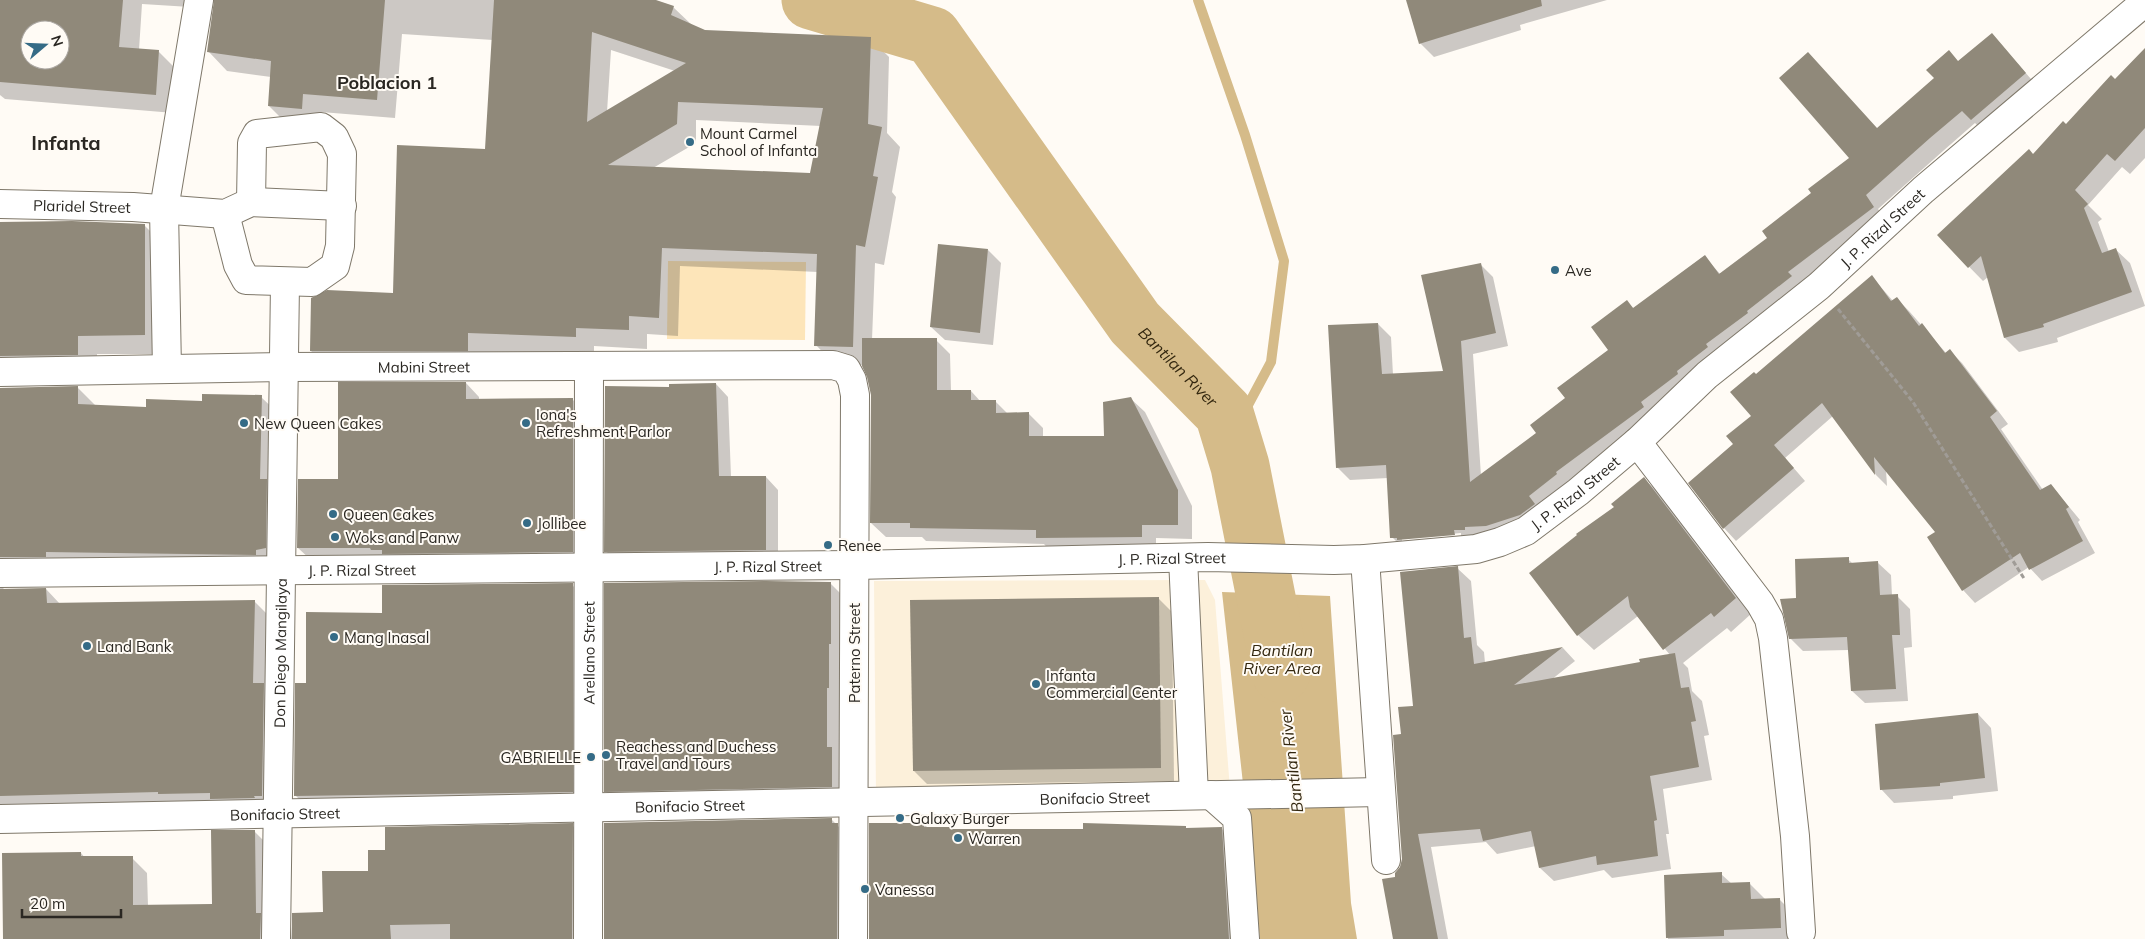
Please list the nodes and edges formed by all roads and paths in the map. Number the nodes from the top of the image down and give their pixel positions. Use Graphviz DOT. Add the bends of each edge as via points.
graph roads {
  1 [pos="199,0"];
  2 [pos="2145,2"];
  3 [pos="251,202"];
  4 [pos="0,204"];
  5 [pos="342,206"];
  6 [pos="164,208"];
  7 [pos="225,214"];
  8 [pos="285,283"];
  9 [pos="1819,286"];
  10 [pos="589,367"];
  11 [pos="284,368"];
  12 [pos="167,369"];
  13 [pos="846,369"];
  14 [pos="0,372"];
  15 [pos="1637,442"];
  16 [pos="1196,557"];
  17 [pos="1365,559"];
  18 [pos="855,565"];
  19 [pos="589,567"];
  20 [pos="281,570"];
  21 [pos="0,572"];
  22 [pos="2024,580"];
  23 [pos="1373,792"];
  24 [pos="1214,796"];
  25 [pos="854,802"];
  26 [pos="588,807"];
  27 [pos="277,813"];
  28 [pos="0,819"];
  29 [pos="1386,860"];
  30 [pos="1801,932"];
  31 [pos="276,939"];
  32 [pos="588,939"];
  33 [pos="853,939"];
  34 [pos="1244,939"];
  1 -- 6 [label="street"];
  2 -- 9 [label="street, J. P. Rizal Street" via="1923,190"];
  3 -- 5 [label="street"];
  3 -- 5 [label="street" via="252,143 258,134 321,127 334,138 342,154"];
  3 -- 7 [label="street"];
  4 -- 6 [label="street, Plaridel Street"];
  5 -- 8 [label="street" via="340,246 335,266 312,282"];
  6 -- 7 [label="street, Plaridel Street"];
  6 -- 12 [label="street"];
  7 -- 8 [label="street" via="238,264 246,280"];
  8 -- 11 [label="street, Don Diego Mangilaya"];
  9 -- 15 [label="street, J. P. Rizal Street" via="1707,375"];
  9 -- 22 [label="path" via="1913,402"];
  10 -- 11 [label="street, Mabini Street"];
  10 -- 13 [label="street, Mabini Street" via="834,364"];
  10 -- 19 [label="street, Arellano Street"];
  11 -- 12 [label="street, Mabini Street"];
  11 -- 20 [label="street, Don Diego Mangilaya"];
  12 -- 14 [label="street, Mabini Street"];
  13 -- 18 [label="street, Paterno Street" via="855,395"];
  15 -- 17 [label="street, J. P. Rizal Street" via="1526,531 1476,549"];
  15 -- 30 [label="street" via="1769,619 1795,836"];
  16 -- 17 [label="street, J. P. Rizal Street"];
  16 -- 18 [label="street, J. P. Rizal Street"];
  16 -- 24 [label="street"];
  17 -- 23 [label="street"];
  18 -- 19 [label="street, J. P. Rizal Street"];
  18 -- 25 [label="street, Paterno Street"];
  19 -- 20 [label="street, J. P. Rizal Street"];
  19 -- 26 [label="street, Arellano Street"];
  20 -- 21 [label="street, J. P. Rizal Street"];
  20 -- 27 [label="street, Don Diego Mangilaya"];
  23 -- 24 [label="street, Bonifacio Street"];
  23 -- 29 [label="street"];
  24 -- 25 [label="street, Bonifacio Street"];
  24 -- 34 [label="street" via="1237,818"];
  25 -- 26 [label="street, Bonifacio Street"];
  25 -- 33 [label="street, Paterno Street"];
  26 -- 27 [label="street, Bonifacio Street"];
  26 -- 32 [label="street, Arellano Street"];
  27 -- 28 [label="street, Bonifacio Street"];
  27 -- 31 [label="street, Don Diego Mangilaya"];
}
